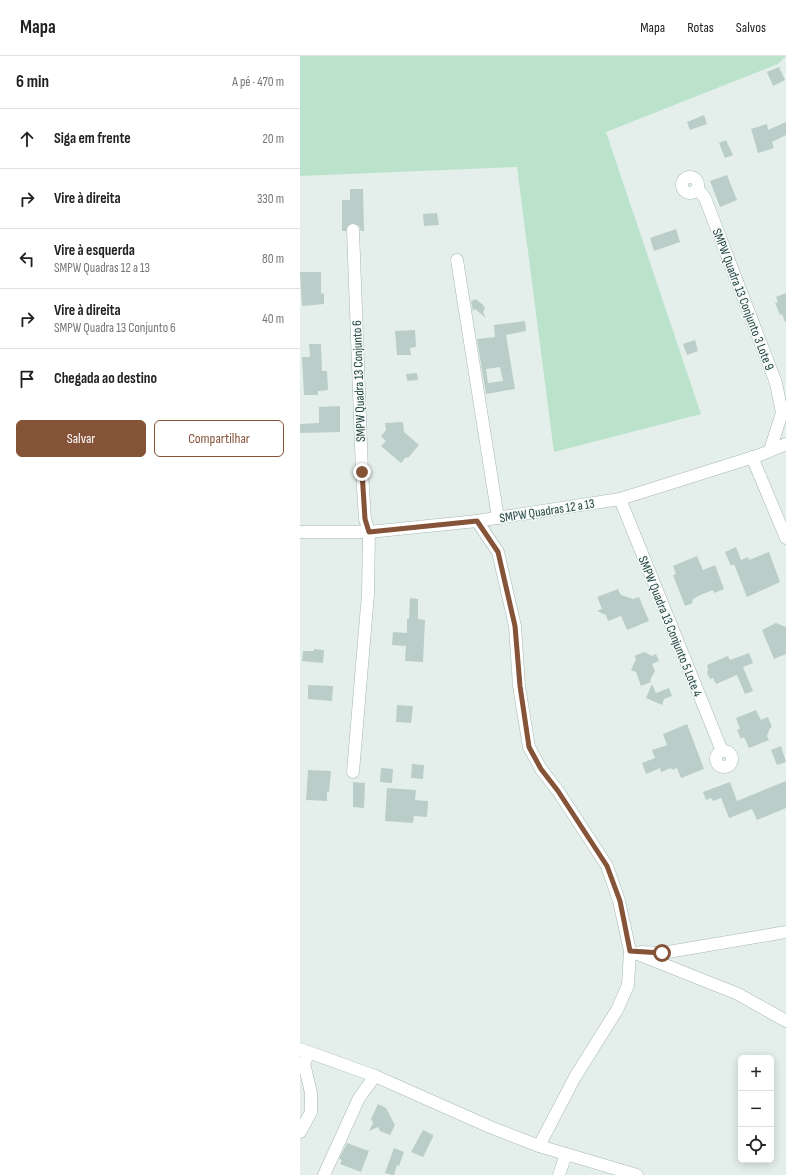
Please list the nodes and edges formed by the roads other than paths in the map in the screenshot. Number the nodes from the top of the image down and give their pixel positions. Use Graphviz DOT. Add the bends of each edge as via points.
graph roads {
  1 [pos="697,188"];
  2 [pos="353,230"];
  3 [pos="457,260"];
  4 [pos="784,414"];
  5 [pos="786,444"];
  6 [pos="770,450"];
  7 [pos="752,458"];
  8 [pos="620,499"];
  9 [pos="498,518"];
  10 [pos="477,521"];
  11 [pos="300,532"];
  12 [pos="369,532"];
  13 [pos="786,538"];
  14 [pos="722,751"];
  15 [pos="353,772"];
  16 [pos="786,932"];
  17 [pos="630,951"];
  18 [pos="786,1022"];
  19 [pos="305,1051"];
  20 [pos="375,1076"];
  21 [pos="300,1132"];
  22 [pos="538,1146"];
  23 [pos="566,1154"];
  24 [pos="324,1175"];
  25 [pos="559,1175"];
  26 [pos="637,1175"];
  1 -- 4 [label="street, SMPW Quadra 13 Conjunto 3 Lote 9" via="705,198 776,383"];
  2 -- 12 [label="street, SMPW Quadra 13 Conjunto 6" via="362,472 365,519"];
  3 -- 9 [label="street"];
  4 -- 6 [label="street, SMPW Quadra 13 Conjunto 3 Lote 9"];
  5 -- 6 [label="street, SMPW Quadras 12 a 13"];
  6 -- 7 [label="street, SMPW Quadras 12 a 13"];
  7 -- 8 [label="street, SMPW Quadras 12 a 13"];
  7 -- 13 [label="street"];
  8 -- 9 [label="street, SMPW Quadras 12 a 13"];
  8 -- 14 [label="street, SMPW Quadra 13 Conjunto 5 Lote 4"];
  9 -- 10 [label="street, SMPW Quadras 12 a 13"];
  10 -- 12 [label="street, SMPW Quadras 12 a 13"];
  10 -- 17 [label="street" via="498,552 512,611 529,747 541,769 607,866 620,901"];
  11 -- 12 [label="street, SMPW Quadras 12 a 13"];
  12 -- 15 [label="street, SMPW Quadra 13 Conjunto 6" via="368,594"];
  16 -- 17 [label="street" via="662,953"];
  17 -- 18 [label="street" via="738,994"];
  17 -- 22 [label="street" via="628,985 617,1010 575,1077"];
  19 -- 20 [label="street"];
  19 -- 21 [label="street" via="304,1063 311,1093 310,1112"];
  20 -- 22 [label="street"];
  20 -- 24 [label="street" via="359,1098"];
  22 -- 23 [label="street"];
  23 -- 25 [label="street"];
  23 -- 26 [label="street"];
}
